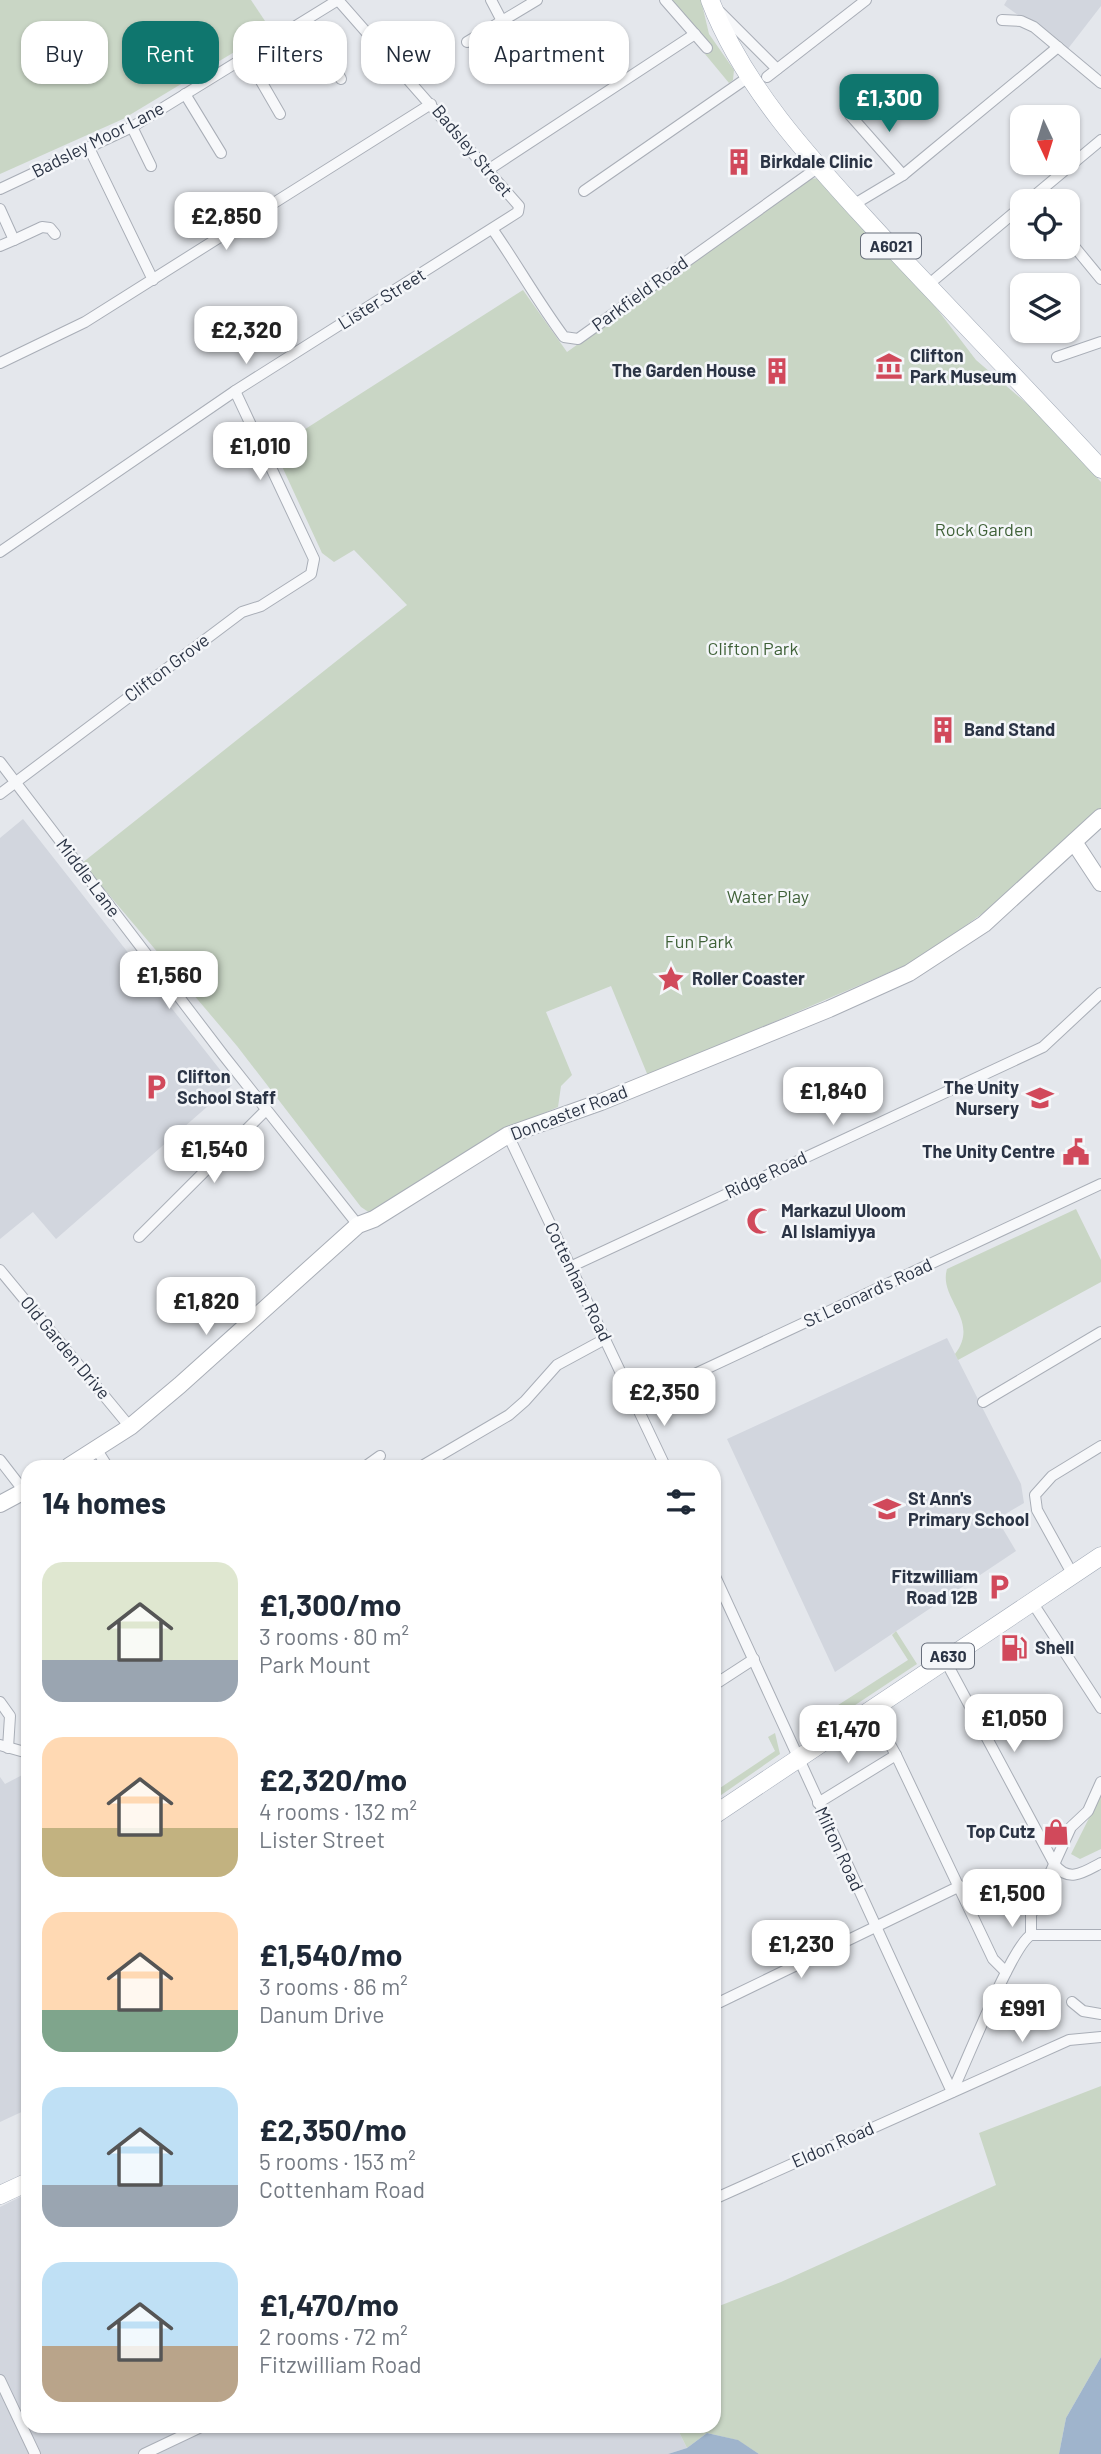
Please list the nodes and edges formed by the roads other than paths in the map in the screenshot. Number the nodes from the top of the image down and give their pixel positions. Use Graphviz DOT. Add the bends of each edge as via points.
graph roads {
  1 [pos="338,0"];
  2 [pos="537,0"];
  3 [pos="665,0"];
  4 [pos="866,0"];
  5 [pos="491,1"];
  6 [pos="711,3"];
  7 [pos="307,20"];
  8 [pos="1002,20"];
  9 [pos="502,21"];
  10 [pos="695,34"];
  11 [pos="1058,47"];
  12 [pos="707,48"];
  13 [pos="233,65"];
  14 [pos="777,69"];
  15 [pos="759,77"];
  16 [pos="1100,80"];
  17 [pos="263,84"];
  18 [pos="185,94"];
  19 [pos="431,104"];
  20 [pos="280,114"];
  21 [pos="850,115"];
  22 [pos="132,127"];
  23 [pos="1101,140"];
  24 [pos="89,148"];
  25 [pos="221,153"];
  26 [pos="151,166"];
  27 [pos="820,166"];
  28 [pos="488,170"];
  29 [pos="903,174"];
  30 [pos="0,189"];
  31 [pos="1045,189"];
  32 [pos="584,191"];
  33 [pos="853,205"];
  34 [pos="0,209"];
  35 [pos="520,209"];
  36 [pos="1010,216"];
  37 [pos="493,230"];
  38 [pos="55,234"];
  39 [pos="13,240"];
  40 [pos="0,246"];
  41 [pos="1080,254"];
  42 [pos="1101,279"];
  43 [pos="153,280"];
  44 [pos="928,285"];
  45 [pos="1101,342"];
  46 [pos="1057,356"];
  47 [pos="0,363"];
  48 [pos="234,391"];
  49 [pos="1101,469"];
  50 [pos="0,552"];
  51 [pos="0,762"];
  52 [pos="15,781"];
  53 [pos="0,794"];
  54 [pos="1101,817"];
  55 [pos="1074,842"];
  56 [pos="1101,883"];
  57 [pos="1101,993"];
  58 [pos="266,1110"];
  59 [pos="508,1135"];
  60 [pos="1101,1184"];
  61 [pos="358,1225"];
  62 [pos="139,1237"];
  63 [pos="570,1267"];
  64 [pos="0,1269"];
  65 [pos="1101,1332"];
  66 [pos="605,1339"];
  67 [pos="635,1402"];
  68 [pos="983,1402"];
  69 [pos="130,1427"];
  70 [pos="1101,1446"];
  71 [pos="97,1450"];
  72 [pos="380,1456"];
  73 [pos="0,1460"];
  74 [pos="80,1460"];
  75 [pos="103,1460"];
  76 [pos="374,1460"];
  77 [pos="432,1460"];
  78 [pos="659,1460"];
  79 [pos="21,1484"];
  80 [pos="21,1493"];
  81 [pos="0,1504"];
  82 [pos="1101,1556"];
  83 [pos="1073,1576"];
  84 [pos="721,1589"];
  85 [pos="1032,1602"];
  86 [pos="944,1658"];
  87 [pos="754,1659"];
  88 [pos="721,1680"];
  89 [pos="0,1702"];
  90 [pos="870,1709"];
  91 [pos="1101,1709"];
  92 [pos="4,1746"];
  93 [pos="21,1751"];
  94 [pos="896,1755"];
  95 [pos="798,1758"];
  96 [pos="1101,1782"];
  97 [pos="818,1803"];
  98 [pos="721,1810"];
  99 [pos="1101,1863"];
  100 [pos="1055,1865"];
  101 [pos="960,1886"];
  102 [pos="875,1927"];
  103 [pos="1031,1935"];
  104 [pos="1101,1935"];
  105 [pos="1006,1972"];
  106 [pos="721,2002"];
  107 [pos="1072,2002"];
  108 [pos="1101,2014"];
  109 [pos="1101,2037"];
  110 [pos="952,2092"];
  111 [pos="21,2186"];
  112 [pos="0,2196"];
  113 [pos="721,2196"];
  114 [pos="0,2380"];
  115 [pos="21,2424"];
  116 [pos="25,2433"];
  117 [pos="188,2433"];
  118 [pos="35,2454"];
  119 [pos="144,2454"];
  1 -- 7 [label="street, Badsley Moor Lane"];
  1 -- 19 [label="street, Badsley Street"];
  2 -- 9 [label="street"];
  3 -- 10 [label="street"];
  4 -- 14 [label="street"];
  5 -- 9 [label="street"];
  6 -- 14 [label="street"];
  6 -- 15 [label="main road, A6021"];
  8 -- 11 [label="street" via="1021,21"];
  10 -- 12 [label="street"];
  10 -- 28 [label="street"];
  11 -- 16 [label="street"];
  11 -- 29 [label="street"];
  13 -- 18 [label="street, Badsley Moor Lane"];
  14 -- 15 [label="street"];
  15 -- 27 [label="main road, A6021"];
  15 -- 32 [label="street"];
  17 -- 20 [label="street"];
  18 -- 22 [label="street, Badsley Moor Lane"];
  18 -- 25 [label="street"];
  19 -- 28 [label="street, Badsley Street"];
  19 -- 43 [label="street"];
  21 -- 29 [label="street"];
  22 -- 24 [label="street, Badsley Moor Lane"];
  22 -- 26 [label="street"];
  23 -- 31 [label="street"];
  24 -- 30 [label="street, Badsley Moor Lane"];
  24 -- 43 [label="street"];
  27 -- 33 [label="main road, A6021"];
  27 -- 37 [label="street, Parkfield Road" via="578,339 564,337"];
  28 -- 35 [label="street, Badsley Street"];
  29 -- 33 [label="street"];
  33 -- 44 [label="main road, A6021"];
  34 -- 39 [label="street"];
  35 -- 37 [label="street, Lister Street"];
  36 -- 44 [label="street"];
  37 -- 48 [label="street, Lister Street"];
  38 -- 39 [label="street" via="42,227"];
  39 -- 40 [label="street"];
  41 -- 42 [label="street"];
  43 -- 47 [label="street" via="85,322"];
  44 -- 49 [label="main road, A6021"];
  45 -- 46 [label="street"];
  48 -- 50 [label="street, Lister Street"];
  48 -- 52 [label="street, Clifton Grove" via="314,559 311,575 261,606 242,612"];
  51 -- 52 [label="street, Middle Lane"];
  52 -- 53 [label="street"];
  52 -- 58 [label="street, Middle Lane"];
  54 -- 55 [label="street, Doncaster Road"];
  55 -- 56 [label="street"];
  55 -- 59 [label="street, Doncaster Road" via="984,924 909,973 804,1020"];
  57 -- 63 [label="street, Ridge Road" via="1043,1047"];
  58 -- 61 [label="street, Middle Lane"];
  58 -- 62 [label="street"];
  59 -- 61 [label="street, Doncaster Road"];
  59 -- 63 [label="street, Cottenham Road"];
  60 -- 67 [label="street, St Leonard's Road"];
  61 -- 69 [label="street, Doncaster Road"];
  63 -- 66 [label="street, Cottenham Road"];
  64 -- 69 [label="street, Old Garden Drive"];
  65 -- 68 [label="street"];
  66 -- 67 [label="street, Cottenham Road"];
  66 -- 77 [label="street" via="557,1365 509,1415"];
  67 -- 78 [label="street, Cottenham Road"];
  69 -- 71 [label="street, Doncaster Road"];
  70 -- 83 [label="street" via="1052,1476 1035,1495 1037,1510"];
  71 -- 74 [label="street, Doncaster Road"];
  71 -- 75 [label="street"];
  72 -- 76 [label="street"];
  73 -- 79 [label="street"];
  80 -- 81 [label="street"];
  82 -- 83 [label="main road, A630"];
  83 -- 85 [label="main road, A630"];
  84 -- 87 [label="street"];
  85 -- 86 [label="main road, A630"];
  85 -- 91 [label="street"];
  86 -- 90 [label="main road, A630"];
  86 -- 100 [label="street"];
  87 -- 88 [label="street"];
  87 -- 95 [label="street"];
  89 -- 92 [label="street" via="10,1716"];
  90 -- 94 [label="street"];
  90 -- 95 [label="main road, A630"];
  92 -- 93 [label="street"];
  94 -- 97 [label="street"];
  94 -- 101 [label="street"];
  95 -- 97 [label="street, Milton Road"];
  95 -- 98 [label="main road, A630"];
  96 -- 100 [label="street" via="1088,1811 1071,1827"];
  97 -- 102 [label="street, Milton Road"];
  99 -- 100 [label="street" via="1073,1875"];
  100 -- 103 [label="street" via="1031,1915"];
  101 -- 102 [label="street"];
  101 -- 105 [label="street" via="993,1959"];
  102 -- 106 [label="street"];
  102 -- 110 [label="street, Milton Road"];
  103 -- 104 [label="street"];
  103 -- 105 [label="street" via="1023,1940"];
  105 -- 110 [label="street"];
  107 -- 108 [label="street" via="1083,2011"];
  109 -- 110 [label="street, Eldon Road" via="1069,2040"];
  110 -- 113 [label="street, Eldon Road"];
  111 -- 112 [label="main road"];
  114 -- 115 [label="street"];
  116 -- 118 [label="street"];
  117 -- 119 [label="street"];
}
